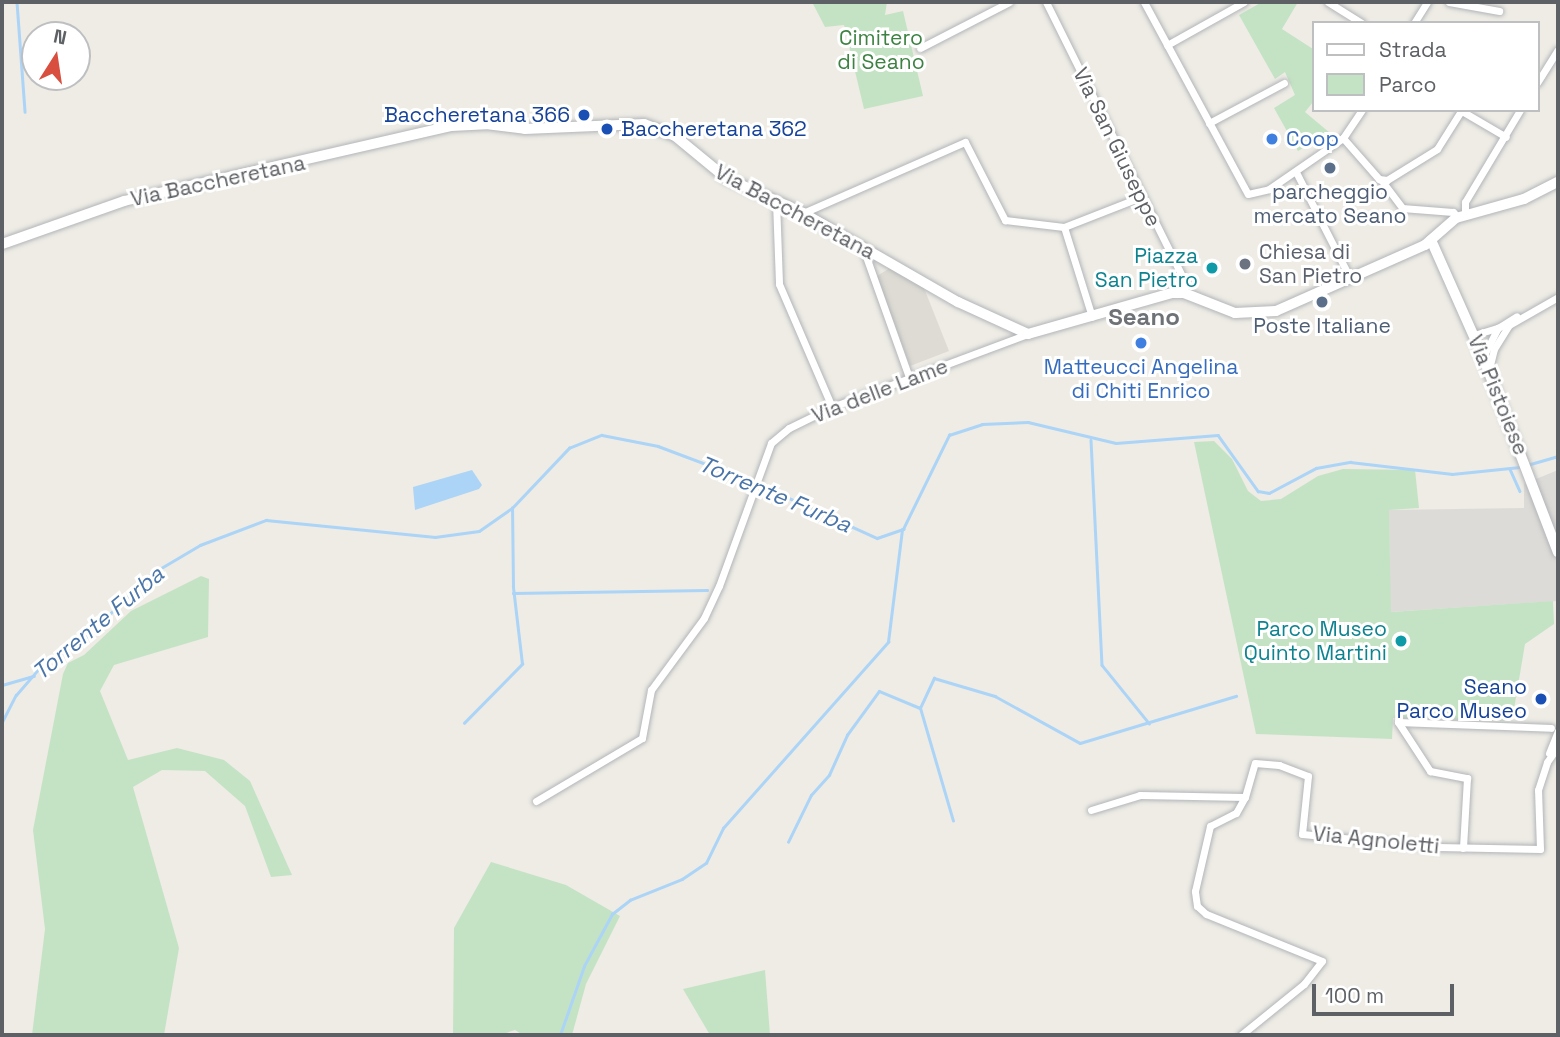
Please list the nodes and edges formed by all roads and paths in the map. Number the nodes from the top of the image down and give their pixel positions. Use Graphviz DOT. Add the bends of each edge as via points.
graph roads {
  1 [pos="1009,2"];
  2 [pos="1046,2"];
  3 [pos="1144,2"];
  4 [pos="1244,2"];
  5 [pos="1328,2"];
  6 [pos="1427,2"];
  7 [pos="1449,2"];
  8 [pos="1474,4"];
  9 [pos="1499,10"];
  10 [pos="1359,21"];
  11 [pos="1415,21"];
  12 [pos="1167,45"];
  13 [pos="920,48"];
  14 [pos="1558,50"];
  15 [pos="1539,80"];
  16 [pos="1284,83"];
  17 [pos="1361,112"];
  18 [pos="1460,112"];
  19 [pos="1463,112"];
  20 [pos="1519,112"];
  21 [pos="1209,123"];
  22 [pos="1506,136"];
  23 [pos="1343,138"];
  24 [pos="1296,172"];
  25 [pos="1384,181"];
  26 [pos="1558,182"];
  27 [pos="1142,197"];
  28 [pos="776,201"];
  29 [pos="803,213"];
  30 [pos="1461,216"];
  31 [pos="1064,227"];
  32 [pos="1431,240"];
  33 [pos="2,244"];
  34 [pos="863,248"];
  35 [pos="1349,276"];
  36 [pos="1184,289"];
  37 [pos="1558,297"];
  38 [pos="1525,314"];
  39 [pos="1092,317"];
  40 [pos="1498,328"];
  41 [pos="1028,334"];
  42 [pos="1474,335"];
  43 [pos="1483,357"];
  44 [pos="1489,370"];
  45 [pos="910,380"];
  46 [pos="832,407"];
  47 [pos="1558,552"];
  48 [pos="1555,730"];
  49 [pos="1558,746"];
  50 [pos="1547,762"];
  51 [pos="1245,797"];
  52 [pos="536,801"];
  53 [pos="1091,810"];
  54 [pos="1463,848"];
  55 [pos="1241,1035"];
  1 -- 13 [label="street"];
  2 -- 27 [label="street, Via San Giuseppe"];
  3 -- 12 [label="street"];
  4 -- 12 [label="street"];
  5 -- 10 [label="street"];
  6 -- 11 [label="street"];
  7 -- 8 [label="street"];
  8 -- 9 [label="street"];
  12 -- 21 [label="street"];
  14 -- 15 [label="street"];
  16 -- 21 [label="street"];
  17 -- 23 [label="street"];
  18 -- 25 [label="street" via="1437,149"];
  19 -- 22 [label="street"];
  20 -- 22 [label="street"];
  21 -- 24 [label="street" via="1248,194 1259,195"];
  22 -- 30 [label="street"];
  23 -- 24 [label="street"];
  23 -- 25 [label="street"];
  24 -- 35 [label="street"];
  25 -- 30 [label="street" via="1402,208"];
  26 -- 30 [label="street" via="1524,198"];
  27 -- 31 [label="street"];
  27 -- 36 [label="street, Via San Giuseppe"];
  28 -- 29 [label="street, Via Baccheretana"];
  28 -- 33 [label="street, Via Baccheretana" via="714,171 675,136 655,126 525,129 486,124 451,126 160,192"];
  28 -- 46 [label="street" via="779,284"];
  29 -- 31 [label="street" via="965,142 1004,220"];
  29 -- 34 [label="street, Via Baccheretana"];
  30 -- 32 [label="street"];
  31 -- 39 [label="street"];
  32 -- 35 [label="street"];
  32 -- 42 [label="street, Via Pistoiese"];
  34 -- 41 [label="street, Via Baccheretana" via="958,302"];
  34 -- 45 [label="street"];
  35 -- 36 [label="street" via="1263,314 1235,313"];
  36 -- 39 [label="street"];
  37 -- 38 [label="street"];
  38 -- 40 [label="street"];
  38 -- 44 [label="street" via="1503,333"];
  39 -- 41 [label="street"];
  40 -- 42 [label="street"];
  40 -- 43 [label="street"];
  41 -- 45 [label="street, Via delle Lame"];
  42 -- 43 [label="street, Via Pistoiese"];
  43 -- 44 [label="street, Via Pistoiese"];
  44 -- 47 [label="street, Via Pistoiese"];
  45 -- 46 [label="street, Via delle Lame"];
  46 -- 52 [label="street, Via delle Lame" via="789,428 771,443 704,618 651,690 642,738"];
  48 -- 50 [label="street, Via Agnoletti"];
  48 -- 54 [label="street" via="1398,722 1430,771 1467,778"];
  49 -- 50 [label="street, Via Agnoletti"];
  50 -- 54 [label="street, Via Agnoletti" via="1538,790 1540,849"];
  51 -- 53 [label="street" via="1140,795"];
  51 -- 54 [label="street, Via Agnoletti" via="1255,763 1279,765 1308,776 1303,834"];
  51 -- 55 [label="street" via="1236,813 1210,826 1195,891 1197,906 1206,914 1322,961 1304,984"];
}
